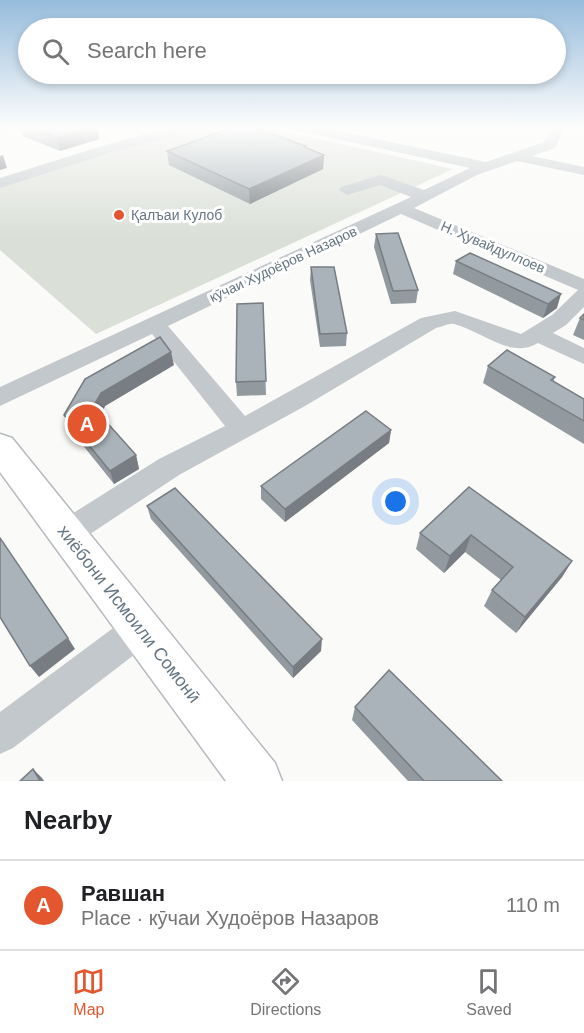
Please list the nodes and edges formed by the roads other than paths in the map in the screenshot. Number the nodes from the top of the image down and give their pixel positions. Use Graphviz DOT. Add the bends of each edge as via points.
graph roads {
  1 [pos="60,163"];
  2 [pos="474,163"];
  3 [pos="497,163"];
  4 [pos="547,163"];
  5 [pos="487,167"];
  6 [pos="411,168"];
  7 [pos="584,171"];
  8 [pos="381,180"];
  9 [pos="0,183"];
  10 [pos="347,190"];
  11 [pos="424,196"];
  12 [pos="401,208"];
  13 [pos="583,286"];
  14 [pos="155,324"];
  15 [pos="537,334"];
  16 [pos="584,357"];
  17 [pos="0,397"];
  18 [pos="242,429"];
  19 [pos="0,447"];
  20 [pos="67,533"];
  21 [pos="140,629"];
  22 [pos="0,735"];
  23 [pos="257,781"];
  1 -- 9 [label="street"];
  2 -- 5 [label="street"];
  3 -- 5 [label="street, кӯчаи Худоёров Назаров"];
  4 -- 7 [label="street"];
  5 -- 11 [label="street, кӯчаи Худоёров Назаров"];
  6 -- 8 [label="street"];
  8 -- 10 [label="street"];
  8 -- 11 [label="street"];
  11 -- 12 [label="street, кӯчаи Худоёров Назаров"];
  12 -- 13 [label="street, Н. Ҳувайдуллоев"];
  12 -- 14 [label="street, кӯчаи Худоёров Назаров"];
  13 -- 15 [label="street" via="559,320"];
  14 -- 17 [label="street, кӯчаи Худоёров Назаров"];
  14 -- 18 [label="street"];
  15 -- 16 [label="street"];
  15 -- 18 [label="street" via="524,342 455,317 442,318"];
  18 -- 20 [label="street" via="168,467"];
  19 -- 20 [label="main road, хиёбони Исмоили Сомонӣ"];
  20 -- 21 [label="main road, хиёбони Исмоили Сомонӣ"];
  21 -- 22 [label="street"];
  21 -- 23 [label="main road, хиёбони Исмоили Сомонӣ"];
}
